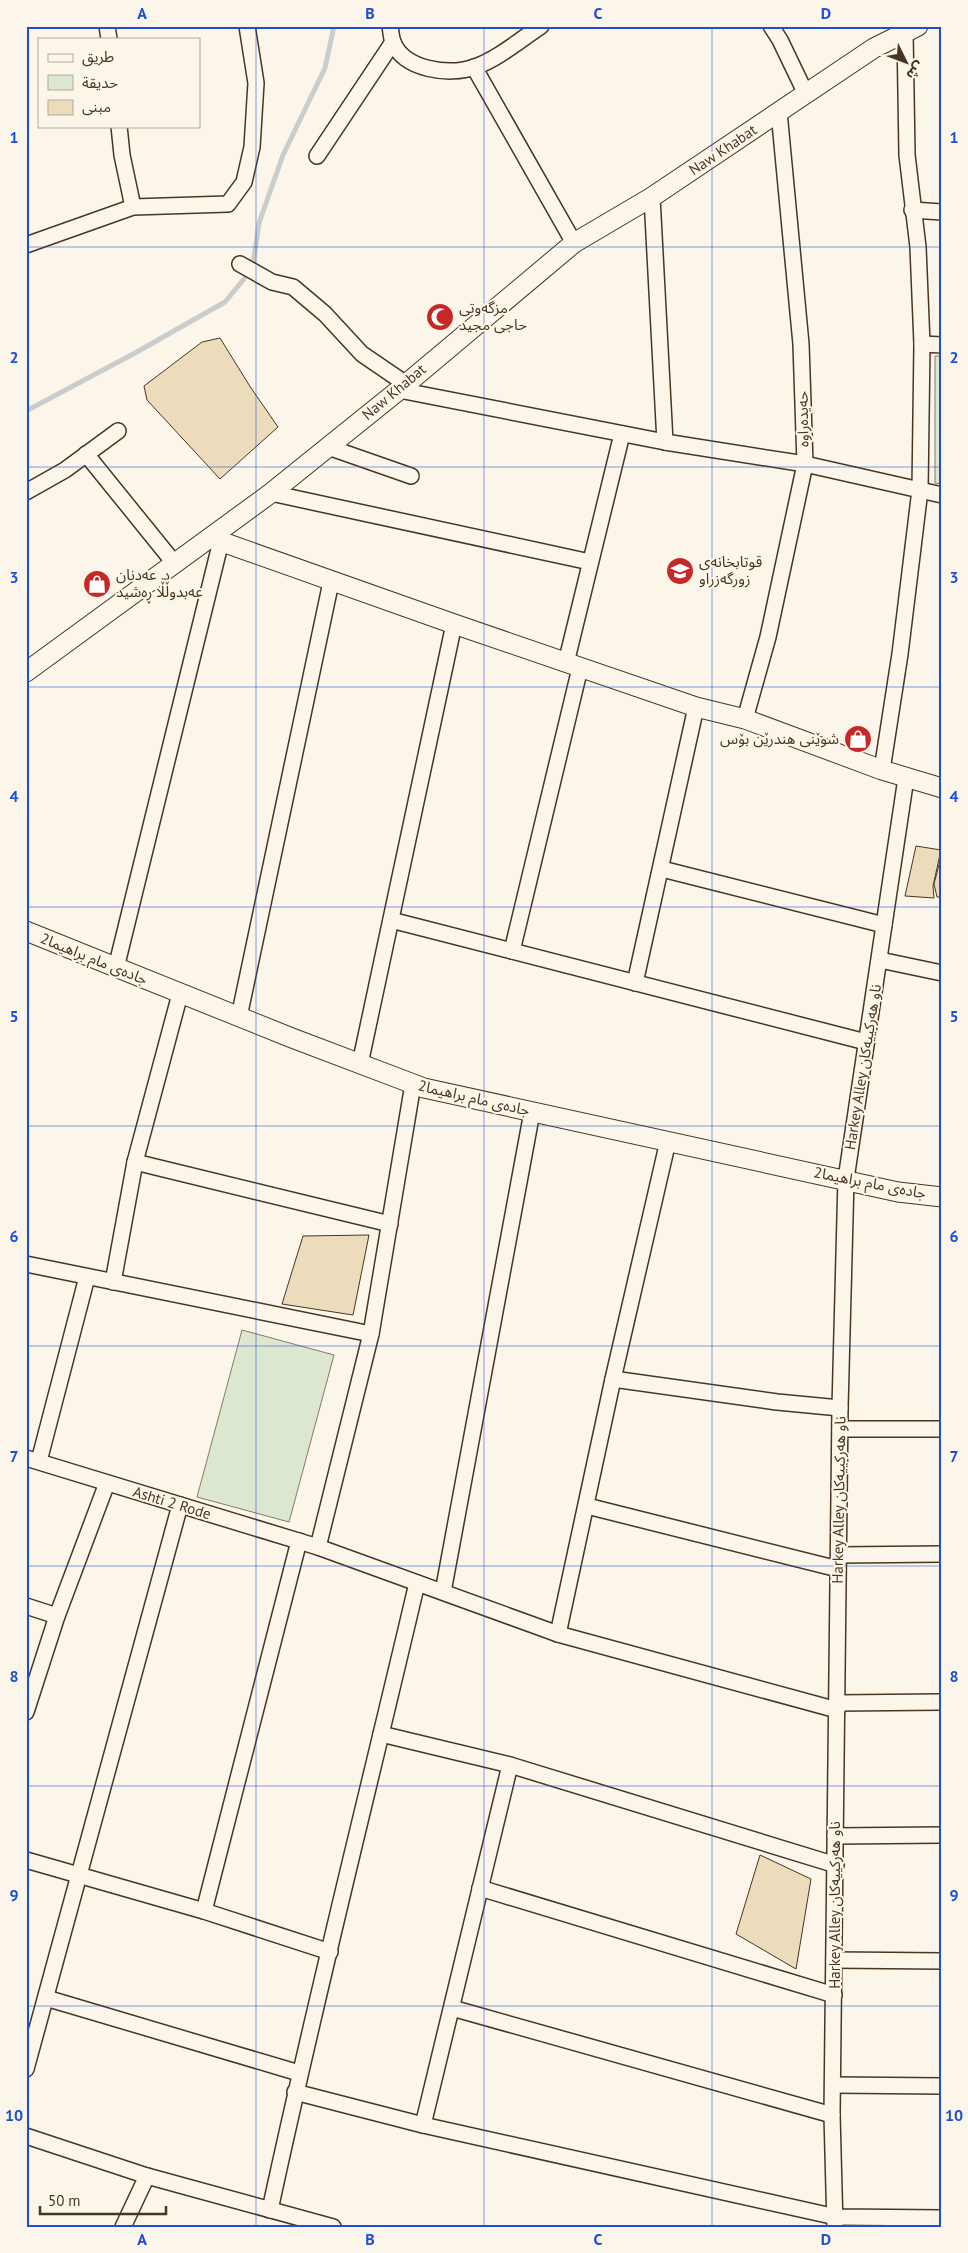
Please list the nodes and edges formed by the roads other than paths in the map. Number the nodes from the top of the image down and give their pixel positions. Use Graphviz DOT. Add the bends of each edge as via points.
graph roads {
  1 [pos="248,26"];
  2 [pos="390,26"];
  3 [pos="541,26"];
  4 [pos="771,26"];
  5 [pos="912,29"];
  6 [pos="393,42"];
  7 [pos="474,67"];
  8 [pos="805,92"];
  9 [pos="779,112"];
  10 [pos="119,128"];
  11 [pos="317,156"];
  12 [pos="652,197"];
  13 [pos="133,207"];
  14 [pos="912,210"];
  15 [pos="942,212"];
  16 [pos="574,243"];
  17 [pos="26,245"];
  18 [pos="240,264"];
  19 [pos="922,344"];
  20 [pos="942,345"];
  21 [pos="402,387"];
  22 [pos="118,431"];
  23 [pos="622,434"];
  24 [pos="665,442"];
  25 [pos="328,447"];
  26 [pos="86,454"];
  27 [pos="804,464"];
  28 [pos="411,476"];
  29 [pos="920,490"];
  30 [pos="26,492"];
  31 [pos="271,493"];
  32 [pos="942,495"];
  33 [pos="216,540"];
  34 [pos="590,562"];
  35 [pos="175,564"];
  36 [pos="332,582"];
  37 [pos="454,624"];
  38 [pos="573,665"];
  39 [pos="26,672"];
  40 [pos="696,707"];
  41 [pos="745,720"];
  42 [pos="882,770"];
  43 [pos="906,778"];
  44 [pos="942,788"];
  45 [pos="662,869"];
  46 [pos="391,920"];
  47 [pos="884,925"];
  48 [pos="26,931"];
  49 [pos="512,951"];
  50 [pos="880,960"];
  51 [pos="116,968"];
  52 [pos="942,972"];
  53 [pos="635,983"];
  54 [pos="180,994"];
  55 [pos="239,1017"];
  56 [pos="866,1042"];
  57 [pos="360,1064"];
  58 [pos="413,1084"];
  59 [pos="532,1112"];
  60 [pos="668,1141"];
  61 [pos="135,1162"];
  62 [pos="846,1179"];
  63 [pos="942,1197"];
  64 [pos="390,1224"];
  65 [pos="26,1264"];
  66 [pos="87,1277"];
  67 [pos="113,1282"];
  68 [pos="370,1334"];
  69 [pos="613,1378"];
  70 [pos="840,1408"];
  71 [pos="840,1429"];
  72 [pos="942,1429"];
  73 [pos="33,1460"];
  74 [pos="107,1483"];
  75 [pos="180,1505"];
  76 [pos="587,1506"];
  77 [pos="299,1541"];
  78 [pos="318,1547"];
  79 [pos="942,1554"];
  80 [pos="838,1562"];
  81 [pos="417,1583"];
  82 [pos="443,1592"];
  83 [pos="26,1606"];
  84 [pos="57,1616"];
  85 [pos="558,1634"];
  86 [pos="942,1702"];
  87 [pos="837,1707"];
  88 [pos="26,1712"];
  89 [pos="381,1734"];
  90 [pos="510,1765"];
  91 [pos="942,1835"];
  92 [pos="835,1836"];
  93 [pos="26,1860"];
  94 [pos="836,1865"];
  95 [pos="80,1874"];
  96 [pos="480,1888"];
  97 [pos="204,1911"];
  98 [pos="330,1952"];
  99 [pos="834,1960"];
  100 [pos="942,1961"];
  101 [pos="834,1995"];
  102 [pos="46,1998"];
  103 [pos="452,2008"];
  104 [pos="26,2069"];
  105 [pos="299,2073"];
  106 [pos="832,2085"];
  107 [pos="942,2086"];
  108 [pos="295,2092"];
  109 [pos="832,2115"];
  110 [pos="423,2126"];
  111 [pos="26,2136"];
  112 [pos="147,2176"];
  113 [pos="270,2210"];
  114 [pos="942,2218"];
  115 [pos="298,2222"];
  116 [pos="836,2222"];
  117 [pos="122,2227"];
  118 [pos="332,2227"];
  1 -- 13 [label="street" via="256,83 252,147 244,182 228,204"];
  2 -- 6 [label="street"];
  3 -- 7 [label="street"];
  4 -- 8 [label="street"];
  5 -- 8 [label="street, Naw Khabat" via="874,48"];
  5 -- 14 [label="street" via="907,155"];
  6 -- 7 [label="street" via="403,57 420,67 456,70"];
  6 -- 11 [label="street"];
  7 -- 16 [label="street"];
  8 -- 9 [label="street, Naw Khabat"];
  9 -- 12 [label="street, Naw Khabat"];
  9 -- 27 [label="street, حەیدەراوە" via="801,344"];
  10 -- 13 [label="street"];
  12 -- 16 [label="street, Naw Khabat"];
  12 -- 24 [label="street"];
  13 -- 17 [label="street"];
  14 -- 15 [label="street"];
  14 -- 19 [label="street" via="918,247"];
  16 -- 21 [label="street, Naw Khabat"];
  18 -- 21 [label="street" via="272,282 293,287 325,314 362,354"];
  19 -- 20 [label="street"];
  19 -- 29 [label="street"];
  21 -- 23 [label="street"];
  21 -- 25 [label="street, Naw Khabat"];
  22 -- 26 [label="street"];
  23 -- 24 [label="street"];
  23 -- 34 [label="street"];
  24 -- 27 [label="street"];
  25 -- 28 [label="street"];
  25 -- 31 [label="street, Naw Khabat"];
  26 -- 30 [label="street"];
  26 -- 35 [label="street"];
  27 -- 29 [label="street"];
  27 -- 41 [label="street, حەیدەراوە" via="768,636"];
  29 -- 32 [label="street"];
  29 -- 42 [label="street"];
  31 -- 33 [label="street, Naw Khabat"];
  31 -- 34 [label="street"];
  33 -- 35 [label="street, Naw Khabat"];
  33 -- 36 [label="street"];
  33 -- 51 [label="street"];
  34 -- 38 [label="street"];
  35 -- 39 [label="street, Naw Khabat"];
  36 -- 37 [label="street"];
  36 -- 55 [label="street"];
  37 -- 38 [label="street"];
  37 -- 46 [label="street"];
  38 -- 40 [label="street"];
  38 -- 49 [label="street"];
  40 -- 41 [label="street"];
  40 -- 45 [label="street"];
  41 -- 42 [label="street"];
  42 -- 43 [label="street"];
  43 -- 44 [label="street"];
  43 -- 47 [label="street, Harkey Alley ناو هەركييەكان"];
  45 -- 47 [label="street"];
  45 -- 53 [label="street"];
  46 -- 49 [label="street"];
  46 -- 57 [label="street"];
  47 -- 50 [label="street, Harkey Alley ناو هەركييەكان"];
  48 -- 51 [label="street, جادەی مام براهیما2"];
  49 -- 53 [label="street"];
  50 -- 52 [label="street"];
  50 -- 56 [label="street, Harkey Alley ناو هەركييەكان"];
  51 -- 54 [label="street, جادەی مام براهیما2"];
  53 -- 56 [label="street"];
  54 -- 55 [label="street, جادەی مام براهیما2"];
  54 -- 61 [label="street"];
  55 -- 57 [label="street, جادەی مام براهیما2"];
  56 -- 62 [label="street, Harkey Alley ناو هەركييەكان"];
  57 -- 58 [label="street, جادەی مام براهیما2"];
  58 -- 59 [label="street, جادەی مام براهیما2"];
  58 -- 64 [label="street"];
  59 -- 60 [label="street, جادەی مام براهیما2"];
  59 -- 82 [label="street"];
  60 -- 62 [label="street, جادەی مام براهیما2"];
  60 -- 69 [label="street"];
  61 -- 64 [label="street"];
  61 -- 67 [label="street"];
  62 -- 63 [label="street, جادەی مام براهیما2" via="898,1192"];
  62 -- 70 [label="street, Harkey Alley ناو هەركييەكان"];
  64 -- 68 [label="street"];
  65 -- 66 [label="street"];
  66 -- 67 [label="street"];
  66 -- 73 [label="street"];
  67 -- 68 [label="street"];
  68 -- 78 [label="street"];
  69 -- 70 [label="street"];
  69 -- 76 [label="street"];
  70 -- 71 [label="street, Harkey Alley ناو هەركييەكان"];
  71 -- 72 [label="street"];
  71 -- 80 [label="street, Harkey Alley ناو هەركييەكان"];
  73 -- 74 [label="street, Ashti 2 Rode"];
  74 -- 75 [label="street, Ashti 2 Rode"];
  74 -- 84 [label="street"];
  75 -- 77 [label="street, Ashti 2 Rode"];
  75 -- 95 [label="street"];
  76 -- 80 [label="street"];
  76 -- 85 [label="street"];
  77 -- 78 [label="street, Ashti 2 Rode"];
  77 -- 97 [label="street"];
  78 -- 81 [label="street, Ashti 2 Rode"];
  79 -- 80 [label="street"];
  80 -- 87 [label="street, Harkey Alley ناو هەركييەكان"];
  81 -- 82 [label="street, Ashti 2 Rode"];
  81 -- 89 [label="street"];
  82 -- 85 [label="street, Ashti 2 Rode"];
  83 -- 84 [label="street"];
  84 -- 88 [label="street"];
  85 -- 87 [label="street, Ashti 2 Rode"];
  86 -- 87 [label="street, Ashti 2 Rode"];
  87 -- 92 [label="street, Harkey Alley ناو هەركييەكان"];
  89 -- 90 [label="street"];
  89 -- 98 [label="street"];
  90 -- 94 [label="street"];
  90 -- 96 [label="street"];
  91 -- 92 [label="street"];
  92 -- 94 [label="street, Harkey Alley ناو هەركييەكان"];
  93 -- 95 [label="street"];
  94 -- 99 [label="street, Harkey Alley ناو هەركييەكان"];
  95 -- 97 [label="street"];
  95 -- 102 [label="street"];
  96 -- 101 [label="street"];
  96 -- 103 [label="street"];
  97 -- 98 [label="street"];
  98 -- 105 [label="street"];
  99 -- 100 [label="street"];
  99 -- 101 [label="street, Harkey Alley ناو هەركييەكان"];
  101 -- 106 [label="street, Harkey Alley ناو هەركييەكان"];
  102 -- 104 [label="street"];
  102 -- 105 [label="street"];
  103 -- 109 [label="street"];
  103 -- 110 [label="street"];
  105 -- 108 [label="street"];
  106 -- 107 [label="street"];
  106 -- 109 [label="street, Harkey Alley ناو هەركييەكان"];
  108 -- 110 [label="street"];
  108 -- 113 [label="street"];
  109 -- 116 [label="street, Harkey Alley ناو هەركييەكان"];
  110 -- 116 [label="street"];
  111 -- 112 [label="street"];
  112 -- 113 [label="street"];
  112 -- 117 [label="street"];
  113 -- 115 [label="street"];
  114 -- 116 [label="street"];
  115 -- 118 [label="street"];
}
